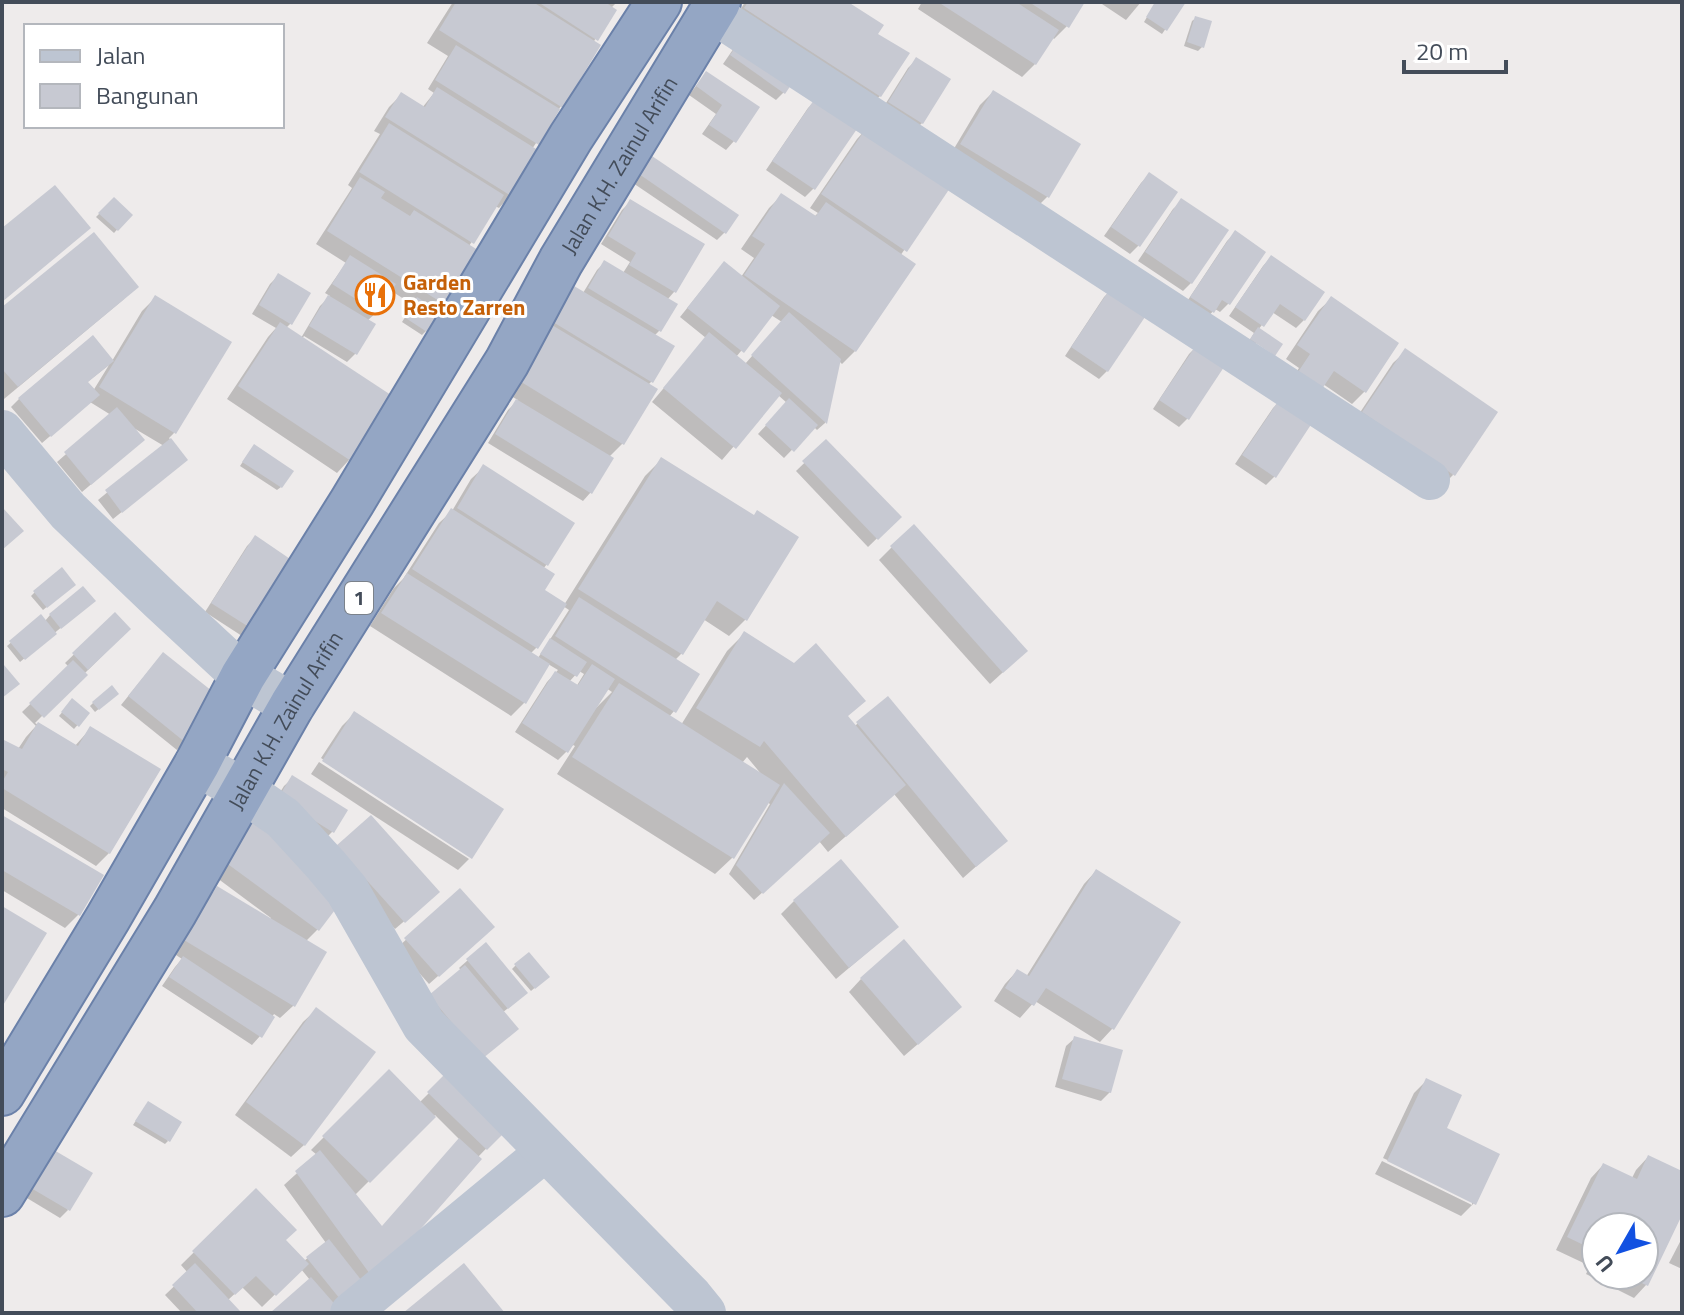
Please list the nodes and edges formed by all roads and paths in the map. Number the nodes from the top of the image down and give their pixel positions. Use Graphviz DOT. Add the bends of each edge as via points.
graph roads {
  1 [pos="659,2"];
  2 [pos="715,8"];
  3 [pos="2,432"];
  4 [pos="1430,480"];
  5 [pos="243,676"];
  6 [pos="292,705"];
  7 [pos="197,764"];
  8 [pos="244,791"];
  9 [pos="2,1093"];
  10 [pos="546,1151"];
  11 [pos="2,1194"];
  12 [pos="350,1313"];
  13 [pos="704,1313"];
  1 -- 5 [label="highway" via="563,149"];
  2 -- 4 [label="street"];
  2 -- 6 [label="highway, Jalan K.H. Zainul Arifin / 1" via="561,261 507,362"];
  3 -- 5 [label="street" via="68,511"];
  5 -- 6 [label="street"];
  5 -- 7 [label="highway"];
  6 -- 8 [label="highway, Jalan K.H. Zainul Arifin / 1"];
  7 -- 8 [label="street"];
  7 -- 9 [label="highway"];
  8 -- 10 [label="street" via="283,818 347,890 424,1025"];
  8 -- 11 [label="highway, Jalan K.H. Zainul Arifin / 1"];
  10 -- 12 [label="street"];
  10 -- 13 [label="street"];
}
